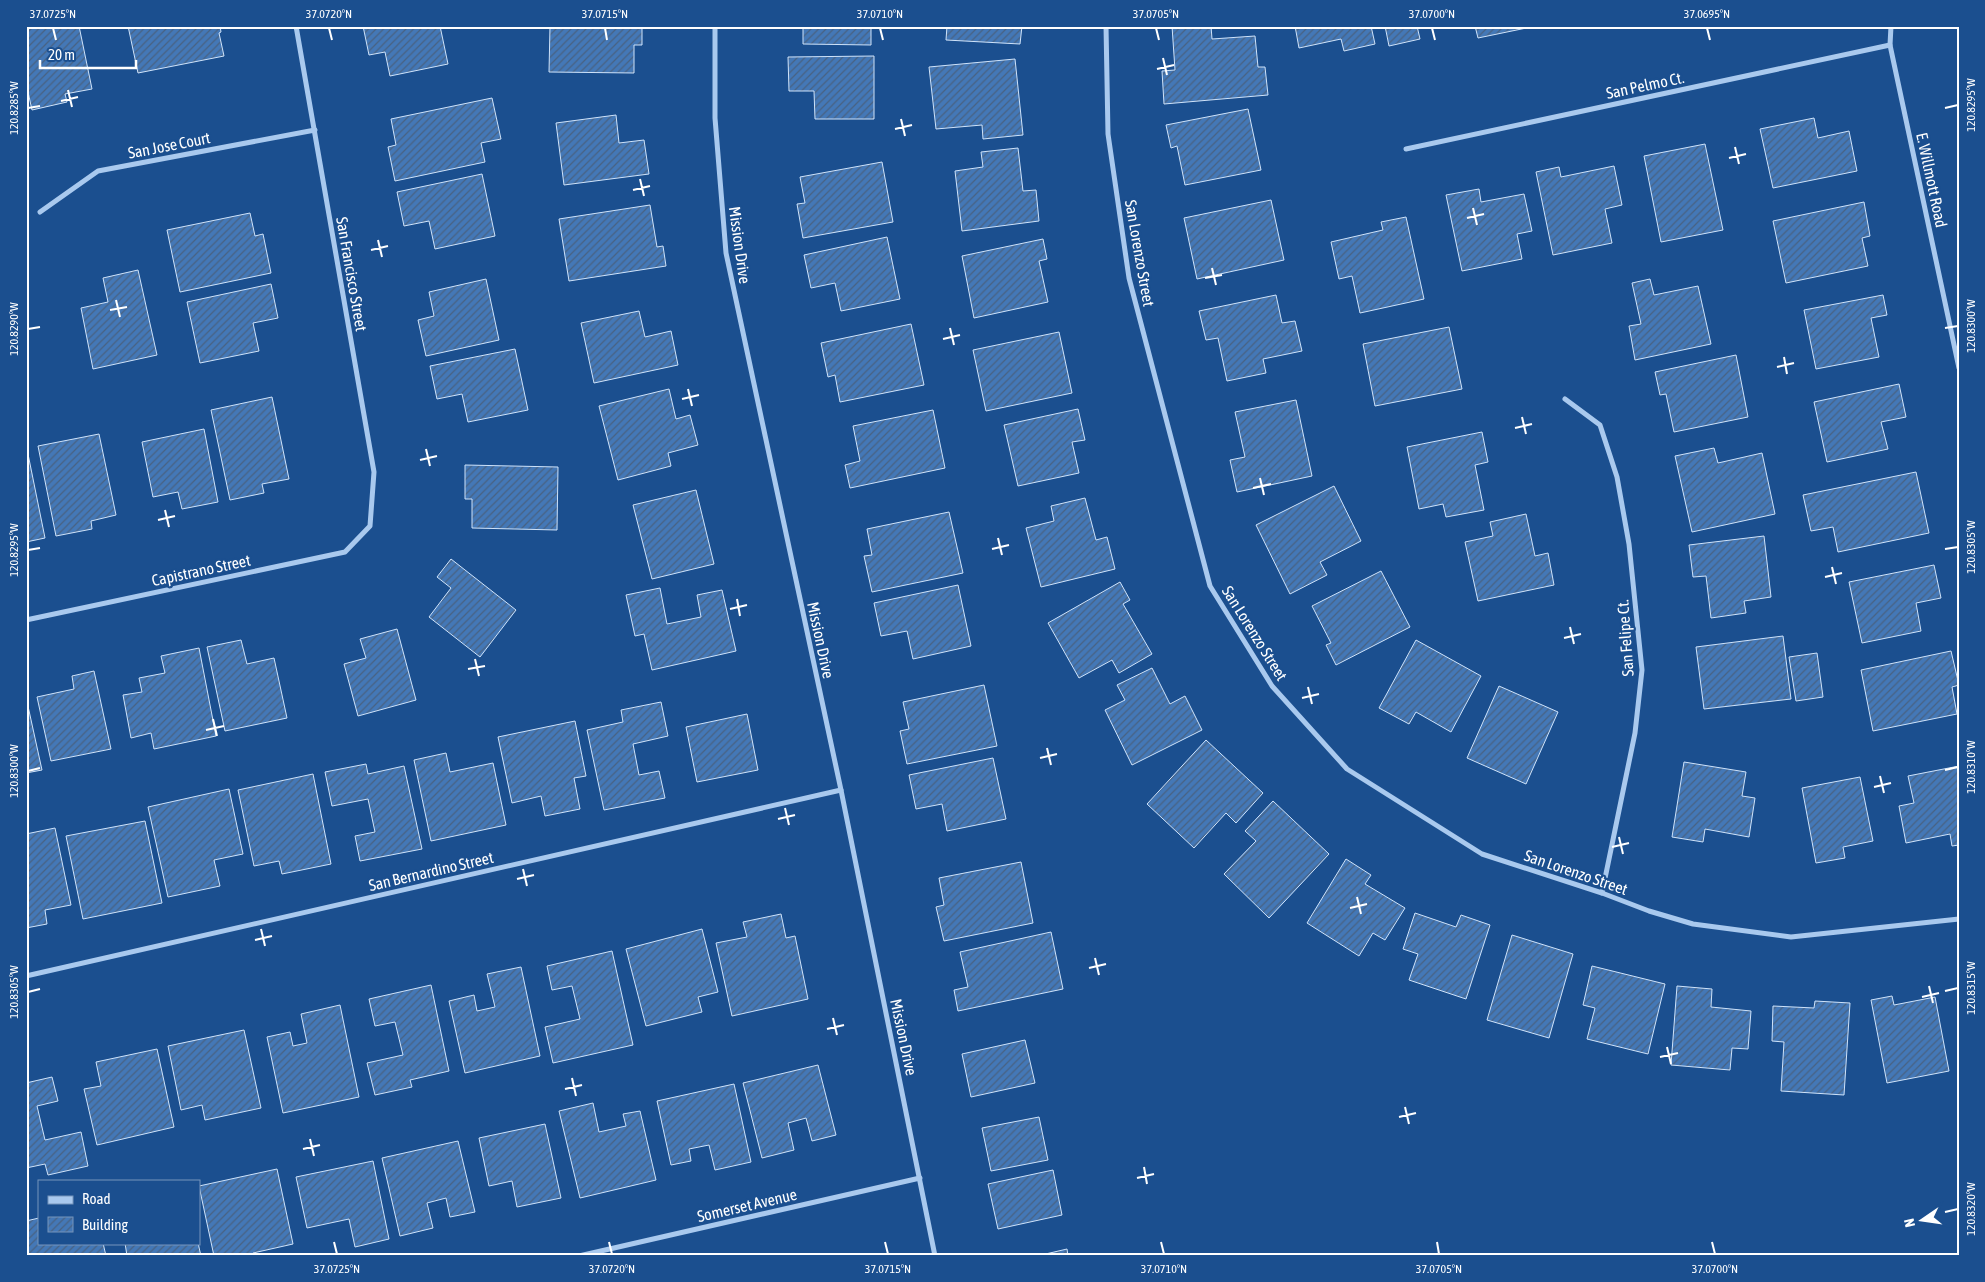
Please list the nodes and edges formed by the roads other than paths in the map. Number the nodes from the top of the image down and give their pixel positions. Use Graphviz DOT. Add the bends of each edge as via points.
graph roads {
  1 [pos="296,26"];
  2 [pos="715,26"];
  3 [pos="1106,26"];
  4 [pos="1891,26"];
  5 [pos="1890,45"];
  6 [pos="315,130"];
  7 [pos="1406,149"];
  8 [pos="40,212"];
  9 [pos="1959,368"];
  10 [pos="1565,399"];
  11 [pos="370,526"];
  12 [pos="26,620"];
  13 [pos="841,790"];
  14 [pos="1602,893"];
  15 [pos="1959,919"];
  16 [pos="26,976"];
  17 [pos="920,1178"];
  18 [pos="579,1256"];
  19 [pos="935,1256"];
  1 -- 6 [label="street, San Francisco Street"];
  2 -- 13 [label="street, Mission Drive" via="715,118 726,253"];
  3 -- 14 [label="street, San Lorenzo Street" via="1108,134 1129,278 1210,586 1272,686 1347,769 1482,854"];
  4 -- 5 [label="street, E. Willmott Road"];
  5 -- 7 [label="street, San Pelmo Ct."];
  5 -- 9 [label="street, E. Willmott Road"];
  6 -- 8 [label="street, San Jose Court" via="98,171"];
  6 -- 11 [label="street, San Francisco Street" via="374,472"];
  10 -- 14 [label="street, San Felipe Ct." via="1600,425 1617,477 1629,544 1642,670 1636,733"];
  11 -- 12 [label="street, Capistrano Street" via="345,552"];
  13 -- 16 [label="street, San Bernardino Street"];
  13 -- 17 [label="street, Mission Drive"];
  14 -- 15 [label="street, San Lorenzo Street" via="1693,924 1791,937"];
  17 -- 18 [label="street, Somerset Avenue"];
  17 -- 19 [label="street, Mission Drive"];
}
